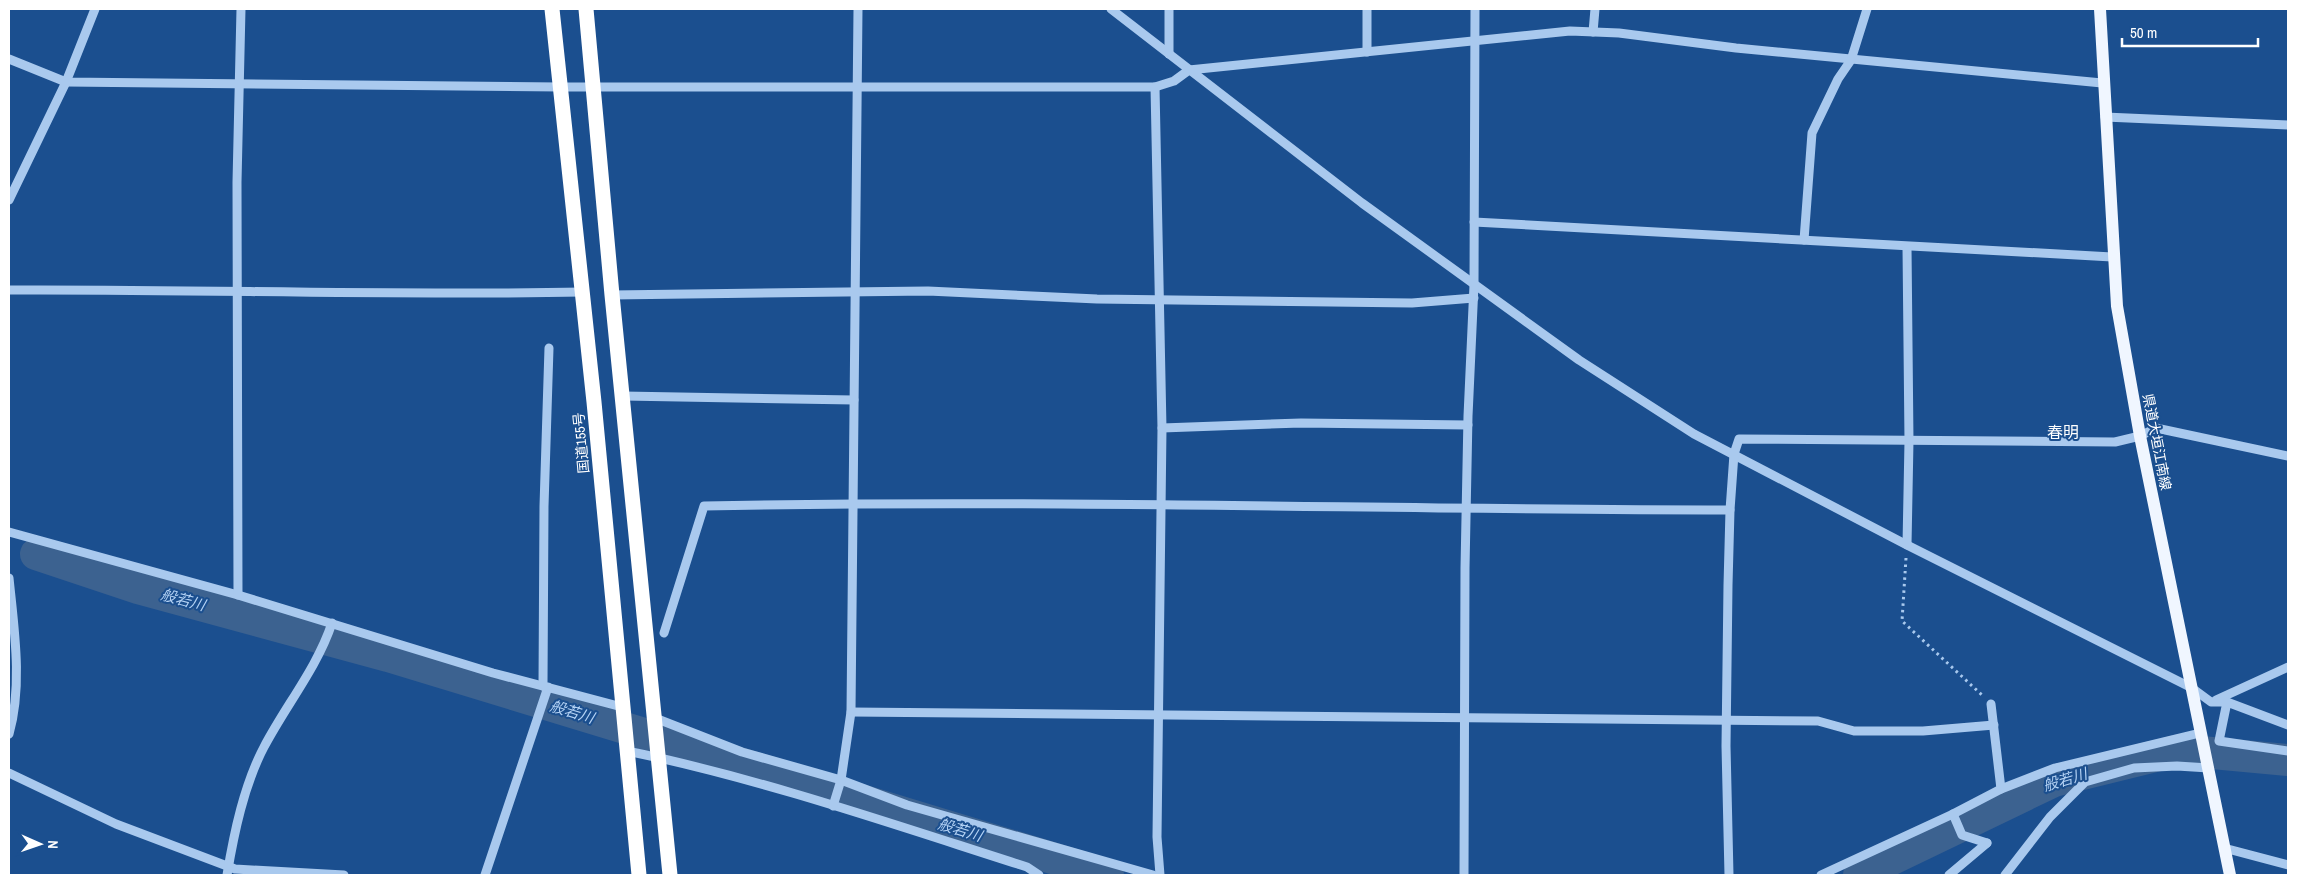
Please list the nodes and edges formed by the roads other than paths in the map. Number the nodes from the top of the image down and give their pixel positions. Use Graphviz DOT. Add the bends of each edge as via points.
graph roads {
  1 [pos="95,9"];
  2 [pos="241,9"];
  3 [pos="552,9"];
  4 [pos="586,9"];
  5 [pos="858,9"];
  6 [pos="1111,9"];
  7 [pos="1169,9"];
  8 [pos="1367,9"];
  9 [pos="1475,9"];
  10 [pos="1595,9"];
  11 [pos="1867,9"];
  12 [pos="2100,9"];
  13 [pos="1593,32"];
  14 [pos="1474,41"];
  15 [pos="1367,52"];
  16 [pos="1169,54"];
  17 [pos="9,59"];
  18 [pos="1852,60"];
  19 [pos="1189,70"];
  20 [pos="66,82"];
  21 [pos="239,83"];
  22 [pos="2102,83"];
  23 [pos="594,86"];
  24 [pos="858,86"];
  25 [pos="560,87"];
  26 [pos="1155,87"];
  27 [pos="2105,117"];
  28 [pos="2288,125"];
  29 [pos="9,200"];
  30 [pos="1474,222"];
  31 [pos="1804,240"];
  32 [pos="1907,247"];
  33 [pos="2112,257"];
  34 [pos="1474,285"];
  35 [pos="9,290"];
  36 [pos="238,291"];
  37 [pos="582,292"];
  38 [pos="855,293"];
  39 [pos="612,295"];
  40 [pos="1474,298"];
  41 [pos="1161,299"];
  42 [pos="549,348"];
  43 [pos="623,396"];
  44 [pos="854,400"];
  45 [pos="1468,425"];
  46 [pos="1162,428"];
  47 [pos="2140,436"];
  48 [pos="1909,441"];
  49 [pos="1734,454"];
  50 [pos="2288,456"];
  51 [pos="853,503"];
  52 [pos="1161,504"];
  53 [pos="1466,510"];
  54 [pos="1730,510"];
  55 [pos="9,532"];
  56 [pos="1907,545"];
  57 [pos="9,578"];
  58 [pos="238,595"];
  59 [pos="331,626"];
  60 [pos="664,633"];
  61 [pos="2288,667"];
  62 [pos="2192,688"];
  63 [pos="546,689"];
  64 [pos="2211,702"];
  65 [pos="2227,702"];
  66 [pos="1991,704"];
  67 [pos="851,712"];
  68 [pos="623,713"];
  69 [pos="1158,715"];
  70 [pos="1465,718"];
  71 [pos="1726,720"];
  72 [pos="656,722"];
  73 [pos="1994,725"];
  74 [pos="2288,725"];
  75 [pos="2200,732"];
  76 [pos="9,734"];
  77 [pos="626,745"];
  78 [pos="2288,752"];
  79 [pos="659,754"];
  80 [pos="2209,768"];
  81 [pos="9,773"];
  82 [pos="841,782"];
  83 [pos="2000,789"];
  84 [pos="834,803"];
  85 [pos="1954,816"];
  86 [pos="2224,848"];
  87 [pos="2288,865"];
  88 [pos="228,871"];
  89 [pos="344,875"];
  90 [pos="485,875"];
  91 [pos="639,875"];
  92 [pos="670,875"];
  93 [pos="1039,875"];
  94 [pos="1153,875"];
  95 [pos="1160,875"];
  96 [pos="1464,875"];
  97 [pos="1729,875"];
  98 [pos="1821,875"];
  99 [pos="1949,875"];
  100 [pos="2005,875"];
  101 [pos="2230,875"];
  1 -- 20 [label="street"];
  2 -- 21 [label="street"];
  3 -- 25 [label="highway, 国道155号"];
  4 -- 23 [label="highway"];
  5 -- 24 [label="street"];
  6 -- 16 [label="street"];
  7 -- 16 [label="street"];
  8 -- 15 [label="street"];
  9 -- 14 [label="street"];
  10 -- 13 [label="street"];
  11 -- 18 [label="street"];
  12 -- 22 [label="main road, 県道大垣江南線"];
  13 -- 14 [label="street" via="1570,31"];
  13 -- 18 [label="street"];
  14 -- 15 [label="street"];
  14 -- 30 [label="street"];
  15 -- 19 [label="street"];
  16 -- 19 [label="street"];
  17 -- 20 [label="street"];
  18 -- 22 [label="street"];
  18 -- 31 [label="street" via="1838,79 1812,133"];
  19 -- 26 [label="street" via="1174,81"];
  19 -- 34 [label="street" via="1362,204"];
  20 -- 21 [label="street"];
  20 -- 29 [label="street"];
  21 -- 25 [label="street"];
  21 -- 36 [label="street"];
  22 -- 27 [label="main road, 県道大垣江南線"];
  23 -- 24 [label="street"];
  23 -- 25 [label="street"];
  23 -- 39 [label="highway"];
  24 -- 26 [label="street"];
  24 -- 38 [label="street"];
  25 -- 37 [label="highway, 国道155号"];
  26 -- 41 [label="street"];
  27 -- 28 [label="street"];
  27 -- 33 [label="main road, 県道大垣江南線"];
  30 -- 31 [label="street"];
  30 -- 34 [label="street"];
  31 -- 32 [label="street"];
  32 -- 33 [label="street"];
  32 -- 48 [label="street"];
  33 -- 47 [label="main road, 県道大垣江南線" via="2116,306"];
  34 -- 40 [label="street"];
  34 -- 49 [label="street" via="1579,360 1694,434"];
  35 -- 36 [label="street"];
  36 -- 37 [label="street"];
  36 -- 58 [label="street"];
  37 -- 68 [label="highway, 国道155号"];
  38 -- 39 [label="street"];
  38 -- 41 [label="street" via="928,291"];
  38 -- 44 [label="street"];
  39 -- 43 [label="highway"];
  40 -- 41 [label="street" via="1412,303"];
  40 -- 45 [label="street"];
  41 -- 46 [label="street"];
  42 -- 63 [label="street" via="544,506"];
  43 -- 44 [label="street"];
  43 -- 72 [label="highway"];
  44 -- 51 [label="street"];
  45 -- 46 [label="street" via="1302,423"];
  45 -- 53 [label="street"];
  46 -- 52 [label="street"];
  47 -- 48 [label="street" via="2115,442"];
  47 -- 50 [label="street" via="2156,428"];
  47 -- 62 [label="main road, 県道大垣江南線"];
  48 -- 49 [label="street" via="1739,439"];
  48 -- 56 [label="street"];
  49 -- 54 [label="street"];
  49 -- 56 [label="street"];
  51 -- 52 [label="street"];
  51 -- 60 [label="street" via="704,506"];
  51 -- 67 [label="street"];
  52 -- 53 [label="street"];
  52 -- 69 [label="street"];
  53 -- 54 [label="street"];
  53 -- 70 [label="street"];
  54 -- 71 [label="street"];
  55 -- 58 [label="street"];
  56 -- 62 [label="street"];
  57 -- 76 [label="street" via="15,662 15,713"];
  58 -- 59 [label="street"];
  59 -- 63 [label="street"];
  59 -- 88 [label="street" via="325,646 260,756 249,782"];
  61 -- 64 [label="street"];
  62 -- 64 [label="street"];
  62 -- 75 [label="main road, 県道大垣江南線"];
  63 -- 68 [label="street"];
  63 -- 90 [label="street"];
  64 -- 65 [label="street"];
  65 -- 74 [label="street"];
  65 -- 78 [label="street" via="2219,741"];
  66 -- 73 [label="street"];
  67 -- 69 [label="street"];
  67 -- 82 [label="street"];
  68 -- 77 [label="highway, 国道155号"];
  69 -- 70 [label="street"];
  69 -- 95 [label="street" via="1157,837"];
  70 -- 71 [label="street"];
  70 -- 96 [label="street"];
  71 -- 73 [label="street" via="1818,721 1854,731 1924,731"];
  71 -- 97 [label="street"];
  72 -- 79 [label="highway"];
  72 -- 82 [label="street"];
  73 -- 83 [label="street"];
  75 -- 80 [label="main road, 県道大垣江南線"];
  75 -- 83 [label="street" via="2055,768"];
  77 -- 79 [label="street"];
  77 -- 91 [label="highway, 国道155号"];
  79 -- 84 [label="street"];
  79 -- 92 [label="highway"];
  80 -- 86 [label="main road, 県道大垣江南線"];
  80 -- 100 [label="street" via="2134,768 2085,782 2050,818"];
  81 -- 88 [label="street" via="116,824"];
  82 -- 84 [label="street"];
  82 -- 94 [label="street" via="907,805"];
  83 -- 85 [label="street"];
  84 -- 93 [label="street" via="1027,868"];
  85 -- 98 [label="street"];
  85 -- 99 [label="street" via="1962,834 1987,843"];
  86 -- 87 [label="street"];
  86 -- 101 [label="main road, 県道大垣江南線"];
  88 -- 89 [label="street"];
}
